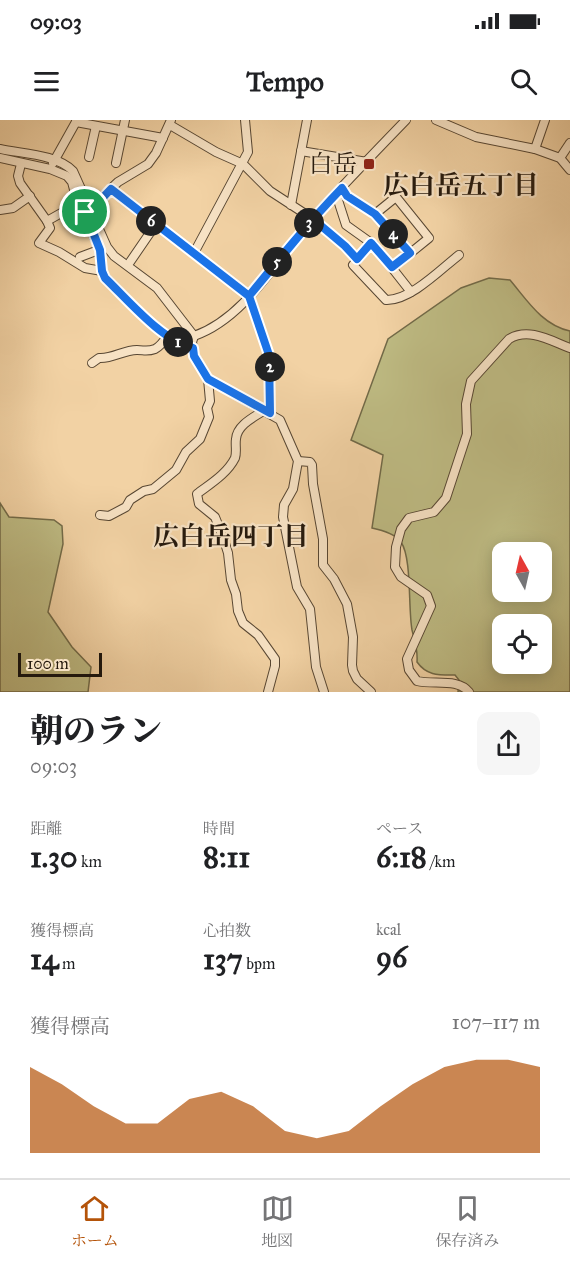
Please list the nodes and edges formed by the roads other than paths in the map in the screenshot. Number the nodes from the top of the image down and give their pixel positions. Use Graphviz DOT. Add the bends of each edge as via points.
graph roads {
  1 [pos="125,120"];
  2 [pos="245,120"];
  3 [pos="307,120"];
  4 [pos="406,120"];
  5 [pos="436,120"];
  6 [pos="544,120"];
  7 [pos="76,121"];
  8 [pos="170,123"];
  9 [pos="96,126"];
  10 [pos="122,130"];
  11 [pos="163,138"];
  12 [pos="570,143"];
  13 [pos="0,149"];
  14 [pos="535,149"];
  15 [pos="301,151"];
  16 [pos="89,157"];
  17 [pos="0,158"];
  18 [pos="560,158"];
  19 [pos="55,160"];
  20 [pos="367,162"];
  21 [pos="21,164"];
  22 [pos="116,164"];
  23 [pos="243,164"];
  24 [pos="50,169"];
  25 [pos="570,170"];
  26 [pos="111,189"];
  27 [pos="339,191"];
  28 [pos="30,196"];
  29 [pos="79,203"];
  30 [pos="291,205"];
  31 [pos="0,210"];
  32 [pos="87,212"];
  33 [pos="375,214"];
  34 [pos="313,219"];
  35 [pos="47,221"];
  36 [pos="156,224"];
  37 [pos="371,243"];
  38 [pos="103,248"];
  39 [pos="194,253"];
  40 [pos="410,253"];
  41 [pos="459,255"];
  42 [pos="80,257"];
  43 [pos="357,259"];
  44 [pos="130,262"];
  45 [pos="392,267"];
  46 [pos="102,271"];
  47 [pos="411,292"];
  48 [pos="249,296"];
  49 [pos="168,335"];
  50 [pos="194,336"];
  51 [pos="193,348"];
  52 [pos="570,348"];
  53 [pos="92,363"];
  54 [pos="208,379"];
  55 [pos="267,411"];
  56 [pos="298,460"];
  57 [pos="100,515"];
  58 [pos="268,692"];
  59 [pos="324,692"];
  60 [pos="371,692"];
  61 [pos="469,692"];
  1 -- 10 [label="street"];
  2 -- 23 [label="street" via="248,152"];
  3 -- 15 [label="street"];
  4 -- 20 [label="street"];
  5 -- 14 [label="street" via="476,137"];
  6 -- 14 [label="street"];
  7 -- 9 [label="street"];
  7 -- 19 [label="street"];
  8 -- 11 [label="street"];
  8 -- 23 [label="street"];
  9 -- 10 [label="street"];
  9 -- 16 [label="street"];
  10 -- 11 [label="street"];
  10 -- 22 [label="street"];
  11 -- 26 [label="street" via="148,164"];
  12 -- 18 [label="street"];
  13 -- 19 [label="street"];
  14 -- 18 [label="street"];
  15 -- 20 [label="street"];
  15 -- 30 [label="street"];
  17 -- 21 [label="street"];
  18 -- 25 [label="street"];
  19 -- 24 [label="street"];
  19 -- 32 [label="street" via="74,171"];
  20 -- 27 [label="street"];
  21 -- 24 [label="street"];
  21 -- 28 [label="street" via="18,176"];
  23 -- 30 [label="street"];
  23 -- 39 [label="street"];
  24 -- 29 [label="street" via="60,171 72,182"];
  26 -- 32 [label="street"];
  26 -- 36 [label="street"];
  27 -- 33 [label="street"];
  27 -- 34 [label="street"];
  27 -- 37 [label="street" via="346,225"];
  28 -- 31 [label="street" via="13,208"];
  28 -- 35 [label="street"];
  29 -- 32 [label="street"];
  29 -- 35 [label="street"];
  30 -- 34 [label="street"];
  32 -- 38 [label="street"];
  33 -- 40 [label="street"];
  33 -- 40 [label="street" via="396,197 429,238"];
  34 -- 43 [label="street"];
  34 -- 48 [label="street"];
  35 -- 46 [label="street" via="50,228 39,243 85,268"];
  36 -- 39 [label="street"];
  36 -- 44 [label="street"];
  37 -- 43 [label="street"];
  37 -- 45 [label="street"];
  38 -- 42 [label="street"];
  38 -- 46 [label="street"];
  38 -- 50 [label="street" via="157,288"];
  39 -- 48 [label="street"];
  40 -- 45 [label="street"];
  41 -- 47 [label="street"];
  43 -- 47 [label="street" via="353,265 386,300 393,301"];
  45 -- 47 [label="street"];
  46 -- 49 [label="street"];
  48 -- 50 [label="street" via="240,308"];
  48 -- 55 [label="street" via="269,355"];
  49 -- 51 [label="street"];
  49 -- 53 [label="street" via="160,346 147,352 128,351"];
  50 -- 51 [label="street"];
  51 -- 54 [label="street"];
  52 -- 61 [label="street" via="524,334 509,339 471,381 466,404 467,434 446,498 434,512 404,522 396,547 397,573 427,595 431,606 408,659 409,670 417,681 459,684"];
  54 -- 55 [label="street"];
  54 -- 57 [label="street" via="209,417 200,439 186,452 176,470 153,489 130,500 126,507 109,516"];
  55 -- 56 [label="street" via="280,420"];
  55 -- 58 [label="street" via="243,424 236,436 235,457 217,479 197,494 197,499 215,517 223,537 243,623 258,635 275,659"];
  56 -- 59 [label="street" via="284,517 297,587 310,609 316,668"];
  56 -- 60 [label="street" via="312,465 323,565 347,604 353,637 352,665 357,679"];
}
